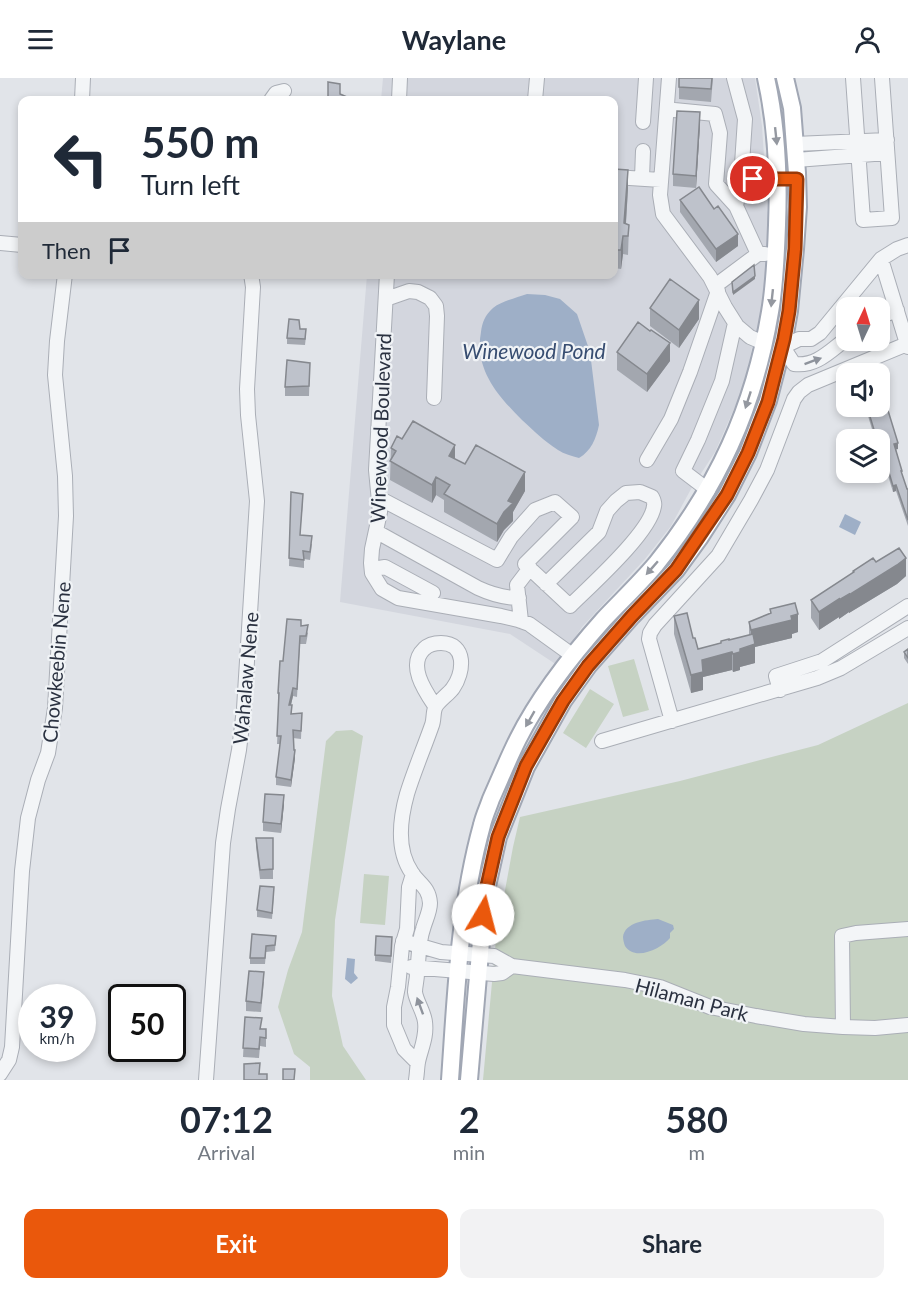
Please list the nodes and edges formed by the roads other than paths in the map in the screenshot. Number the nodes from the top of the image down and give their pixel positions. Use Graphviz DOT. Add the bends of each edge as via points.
graph roads {
  1 [pos="83,78"];
  2 [pos="400,78"];
  3 [pos="537,78"];
  4 [pos="646,78"];
  5 [pos="669,78"];
  6 [pos="734,78"];
  7 [pos="766,78"];
  8 [pos="785,78"];
  9 [pos="853,78"];
  10 [pos="882,78"];
  11 [pos="287,90"];
  12 [pos="82,96"];
  13 [pos="274,96"];
  14 [pos="399,96"];
  15 [pos="535,96"];
  16 [pos="674,110"];
  17 [pos="643,122"];
  18 [pos="887,146"];
  19 [pos="858,148"];
  20 [pos="644,151"];
  21 [pos="795,152"];
  22 [pos="618,177"];
  23 [pos="642,178"];
  24 [pos="741,179"];
  25 [pos="797,179"];
  26 [pos="661,180"];
  27 [pos="778,180"];
  28 [pos="736,206"];
  29 [pos="0,243"];
  30 [pos="18,245"];
  31 [pos="908,245"];
  32 [pos="758,254"];
  33 [pos="776,254"];
  34 [pos="881,259"];
  35 [pos="64,279"];
  36 [pos="252,279"];
  37 [pos="387,279"];
  38 [pos="716,288"];
  39 [pos="856,297"];
  40 [pos="386,299"];
  41 [pos="897,310"];
  42 [pos="890,313"];
  43 [pos="836,318"];
  44 [pos="735,323"];
  45 [pos="764,343"];
  46 [pos="908,345"];
  47 [pos="783,347"];
  48 [pos="836,347"];
  49 [pos="434,398"];
  50 [pos="647,460"];
  51 [pos="708,490"];
  52 [pos="379,498"];
  53 [pos="724,500"];
  54 [pos="377,532"];
  55 [pos="530,568"];
  56 [pos="372,569"];
  57 [pos="546,584"];
  58 [pos="433,593"];
  59 [pos="519,598"];
  60 [pos="908,606"];
  61 [pos="521,621"];
  62 [pos="908,628"];
  63 [pos="572,655"];
  64 [pos="588,666"];
  65 [pos="824,668"];
  66 [pos="435,706"];
  67 [pos="672,721"];
  68 [pos="602,741"];
  69 [pos="413,874"];
  70 [pos="908,929"];
  71 [pos="403,941"];
  72 [pos="420,946"];
  73 [pos="460,953"];
  74 [pos="479,955"];
  75 [pos="400,966"];
  76 [pos="512,966"];
  77 [pos="418,967"];
  78 [pos="458,972"];
  79 [pos="478,973"];
  80 [pos="908,1025"];
  81 [pos="843,1028"];
  82 [pos="418,1063"];
  83 [pos="0,1074"];
  84 [pos="206,1080"];
  85 [pos="416,1080"];
  86 [pos="450,1080"];
  87 [pos="469,1080"];
  1 -- 12 [label="street"];
  2 -- 14 [label="street"];
  3 -- 15 [label="street"];
  4 -- 17 [label="street"];
  5 -- 26 [label="street"];
  6 -- 24 [label="street" via="745,119"];
  7 -- 27 [label="main road, one-way" via="776,135"];
  8 -- 21 [label="main road"];
  9 -- 19 [label="street"];
  10 -- 18 [label="street"];
  11 -- 13 [label="street"];
  16 -- 28 [label="street" via="715,114 720,133 716,184"];
  18 -- 19 [label="street"];
  18 -- 19 [label="street" via="892,218 863,220"];
  19 -- 21 [label="street"];
  20 -- 23 [label="street"];
  21 -- 25 [label="main road"];
  22 -- 23 [label="street"];
  23 -- 26 [label="street"];
  24 -- 27 [label="street"];
  24 -- 28 [label="street"];
  25 -- 27 [label="main road"];
  25 -- 47 [label="main road" via="795,249"];
  26 -- 38 [label="street" via="663,214"];
  27 -- 33 [label="main road"];
  28 -- 32 [label="street"];
  29 -- 30 [label="street"];
  31 -- 34 [label="street"];
  32 -- 33 [label="street"];
  32 -- 38 [label="street"];
  33 -- 45 [label="main road, one-way"];
  34 -- 39 [label="street"];
  34 -- 41 [label="street"];
  35 -- 83 [label="street, Chowkeebin Nene" via="55,375 66,516 55,708 48,753 28,818 12,1047"];
  36 -- 84 [label="street, Wahalaw Nene" via="247,389 257,501 244,709 223,843"];
  37 -- 40 [label="street, Winewood Boulevard"];
  38 -- 44 [label="street"];
  38 -- 50 [label="street" via="675,410"];
  40 -- 49 [label="street" via="418,292 436,306"];
  40 -- 52 [label="street, Winewood Boulevard" via="377,430"];
  41 -- 42 [label="street"];
  41 -- 46 [label="street"];
  43 -- 47 [label="street" via="811,339 799,339"];
  44 -- 45 [label="street" via="750,337"];
  44 -- 51 [label="street" via="722,381 682,471"];
  45 -- 47 [label="main road"];
  45 -- 51 [label="main road, one-way" via="745,410"];
  46 -- 67 [label="street" via="807,386 794,399 767,470 718,556 650,633"];
  47 -- 48 [label="street, one-way" via="794,364 801,365 818,361"];
  47 -- 53 [label="main road" via="768,402"];
  51 -- 53 [label="main road"];
  51 -- 63 [label="main road, one-way" via="654,566"];
  52 -- 54 [label="street, Winewood Boulevard"];
  52 -- 55 [label="street" via="497,560 535,510 555,502 572,517 525,564"];
  53 -- 64 [label="main road" via="676,570"];
  54 -- 56 [label="street, Winewood Boulevard"];
  54 -- 59 [label="street" via="478,588"];
  55 -- 57 [label="street"];
  55 -- 59 [label="street" via="518,585"];
  56 -- 58 [label="street" via="385,567"];
  56 -- 61 [label="street" via="382,589 398,598"];
  57 -- 57 [label="street" via="570,606 630,546 649,520 655,505 652,497 640,492 626,493 616,501 607,511 599,532"];
  59 -- 61 [label="street"];
  60 -- 65 [label="street"];
  61 -- 63 [label="street"];
  62 -- 65 [label="street" via="841,668"];
  63 -- 64 [label="main road"];
  63 -- 73 [label="main road, one-way" via="519,737 482,823"];
  64 -- 74 [label="main road" via="526,766 498,837 485,895"];
  65 -- 67 [label="street" via="776,676 780,690"];
  66 -- 69 [label="street" via="403,813 401,845"];
  67 -- 68 [label="street"];
  69 -- 71 [label="street"];
  69 -- 72 [label="street" via="428,891 430,904"];
  70 -- 81 [label="street" via="842,936"];
  71 -- 72 [label="street, Hilaman Park"];
  71 -- 75 [label="street"];
  72 -- 73 [label="street, Hilaman Park"];
  72 -- 77 [label="street"];
  73 -- 74 [label="street, Hilaman Park"];
  73 -- 78 [label="main road"];
  74 -- 76 [label="street, Hilaman Park" via="494,956"];
  74 -- 79 [label="main road"];
  75 -- 77 [label="street, Hilaman Park"];
  75 -- 82 [label="street" via="394,1025 404,1048"];
  76 -- 79 [label="street, Hilaman Park" via="502,973"];
  76 -- 81 [label="street, Hilaman Park" via="625,980 660,987 710,1007"];
  77 -- 78 [label="street, Hilaman Park"];
  82 -- 77 [label="street, one-way" via="425,1043 425,1022 415,994"];
  78 -- 79 [label="street, Hilaman Park"];
  78 -- 86 [label="main road"];
  79 -- 87 [label="main road"];
  80 -- 81 [label="street, Hilaman Park"];
  82 -- 85 [label="street"];
}
